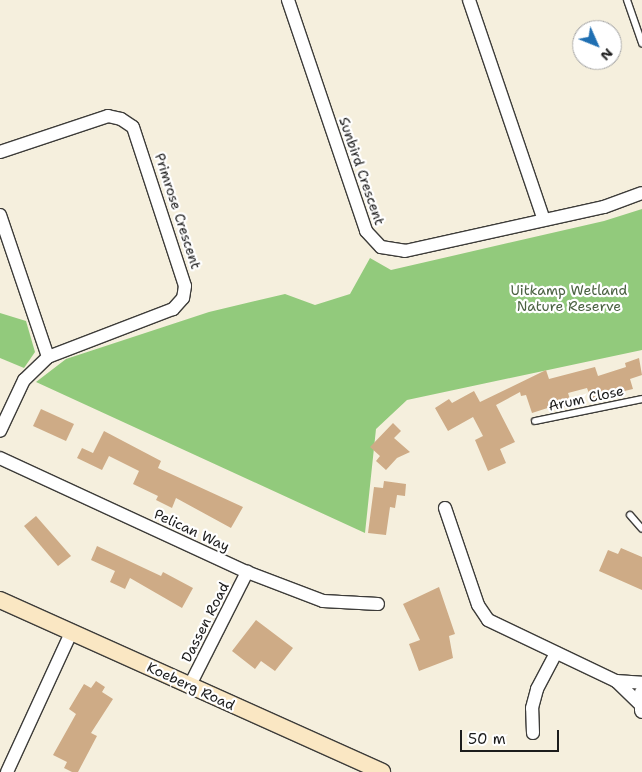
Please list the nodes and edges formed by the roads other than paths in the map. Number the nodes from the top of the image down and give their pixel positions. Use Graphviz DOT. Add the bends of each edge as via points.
graph roads {
  1 [pos="288,0"];
  2 [pos="469,0"];
  3 [pos="628,0"];
  4 [pos="642,42"];
  5 [pos="0,152"];
  6 [pos="642,194"];
  7 [pos="0,215"];
  8 [pos="544,220"];
  9 [pos="48,357"];
  10 [pos="642,399"];
  11 [pos="535,422"];
  12 [pos="0,430"];
  13 [pos="0,458"];
  14 [pos="445,508"];
  15 [pos="630,515"];
  16 [pos="642,529"];
  17 [pos="247,572"];
  18 [pos="0,600"];
  19 [pos="378,604"];
  20 [pos="71,633"];
  21 [pos="556,653"];
  22 [pos="616,681"];
  23 [pos="642,683"];
  24 [pos="190,685"];
  25 [pos="641,702"];
  26 [pos="533,732"];
  27 [pos="7,772"];
  28 [pos="382,772"];
  1 -- 8 [label="street, Sunbird Crescent" via="366,231 375,243 389,250 405,250"];
  2 -- 8 [label="street"];
  3 -- 4 [label="lane"];
  5 -- 9 [label="street, Primrose Crescent" via="95,118 121,119 138,136 185,280 183,298 173,309"];
  6 -- 8 [label="street, Sunbird Crescent" via="604,207"];
  7 -- 9 [label="street"];
  9 -- 12 [label="street, Primrose Crescent" via="24,380"];
  10 -- 11 [label="lane, Arum Close"];
  13 -- 17 [label="street, Pelican Way"];
  14 -- 21 [label="street" via="484,616 497,626"];
  15 -- 16 [label="lane"];
  17 -- 19 [label="street, Pelican Way" via="323,601"];
  17 -- 24 [label="street, Dassen Road"];
  18 -- 20 [label="main road, Koeberg Road"];
  20 -- 24 [label="main road, Koeberg Road"];
  20 -- 27 [label="street"];
  21 -- 22 [label="street"];
  21 -- 26 [label="street" via="537,689 532,708"];
  22 -- 23 [label="street"];
  22 -- 25 [label="street"];
  24 -- 28 [label="main road, Koeberg Road"];
}
